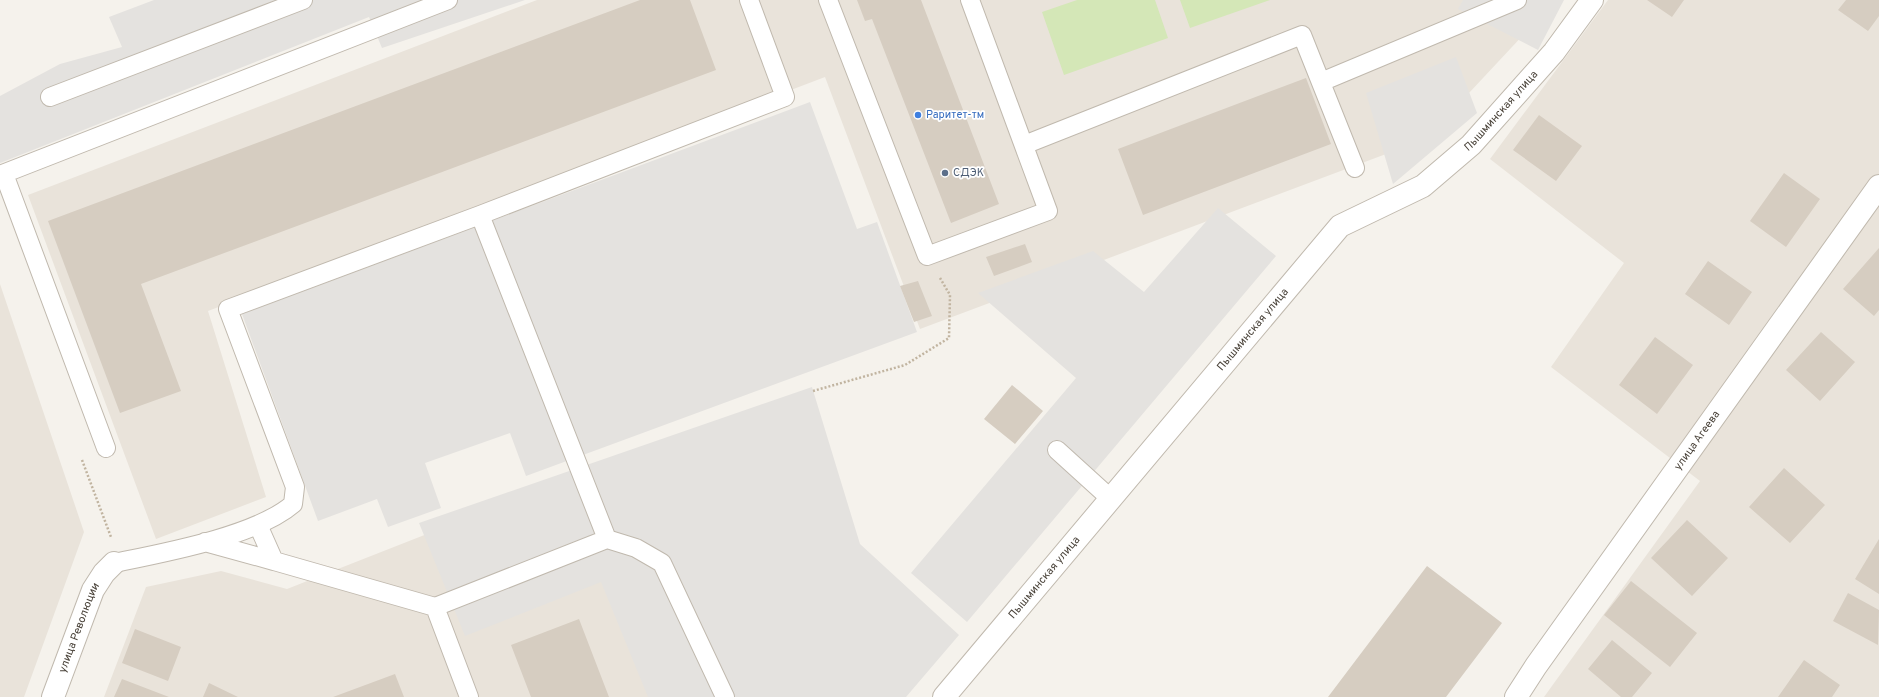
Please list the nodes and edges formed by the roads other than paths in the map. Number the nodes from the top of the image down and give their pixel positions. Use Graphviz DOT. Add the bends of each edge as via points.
graph roads {
  1 [pos="303,0"];
  2 [pos="448,0"];
  3 [pos="749,0"];
  4 [pos="828,0"];
  5 [pos="970,0"];
  6 [pos="1518,0"];
  7 [pos="1592,0"];
  8 [pos="1321,82"];
  9 [pos="50,96"];
  10 [pos="1024,145"];
  11 [pos="1355,168"];
  12 [pos="2,175"];
  13 [pos="1879,186"];
  14 [pos="480,215"];
  15 [pos="106,448"];
  16 [pos="1058,450"];
  17 [pos="1110,499"];
  18 [pos="258,525"];
  19 [pos="607,539"];
  20 [pos="205,542"];
  21 [pos="274,561"];
  22 [pos="114,563"];
  23 [pos="435,607"];
  24 [pos="53,697"];
  25 [pos="469,697"];
  26 [pos="725,697"];
  27 [pos="944,697"];
  28 [pos="1516,697"];
  1 -- 9 [label="lane"];
  2 -- 12 [label="lane"];
  3 -- 14 [label="lane" via="786,97"];
  4 -- 10 [label="lane" via="927,256 1048,211"];
  5 -- 10 [label="lane"];
  6 -- 8 [label="lane"];
  7 -- 17 [label="street, Пышминская улица" via="1554,52 1470,145 1423,186 1340,226"];
  8 -- 10 [label="lane" via="1302,35"];
  8 -- 11 [label="lane"];
  12 -- 15 [label="lane"];
  13 -- 28 [label="street, улица Агеева"];
  14 -- 18 [label="lane" via="228,309 295,486 293,504 284,512"];
  14 -- 19 [label="lane"];
  16 -- 17 [label="lane"];
  17 -- 27 [label="street, Пышминская улица"];
  18 -- 20 [label="lane"];
  18 -- 21 [label="lane"];
  19 -- 23 [label="lane"];
  19 -- 26 [label="lane" via="636,548 662,564"];
  20 -- 21 [label="lane"];
  20 -- 22 [label="lane"];
  21 -- 23 [label="lane"];
  22 -- 24 [label="street, улица Революции" via="93,590"];
  23 -- 25 [label="lane"];
}
